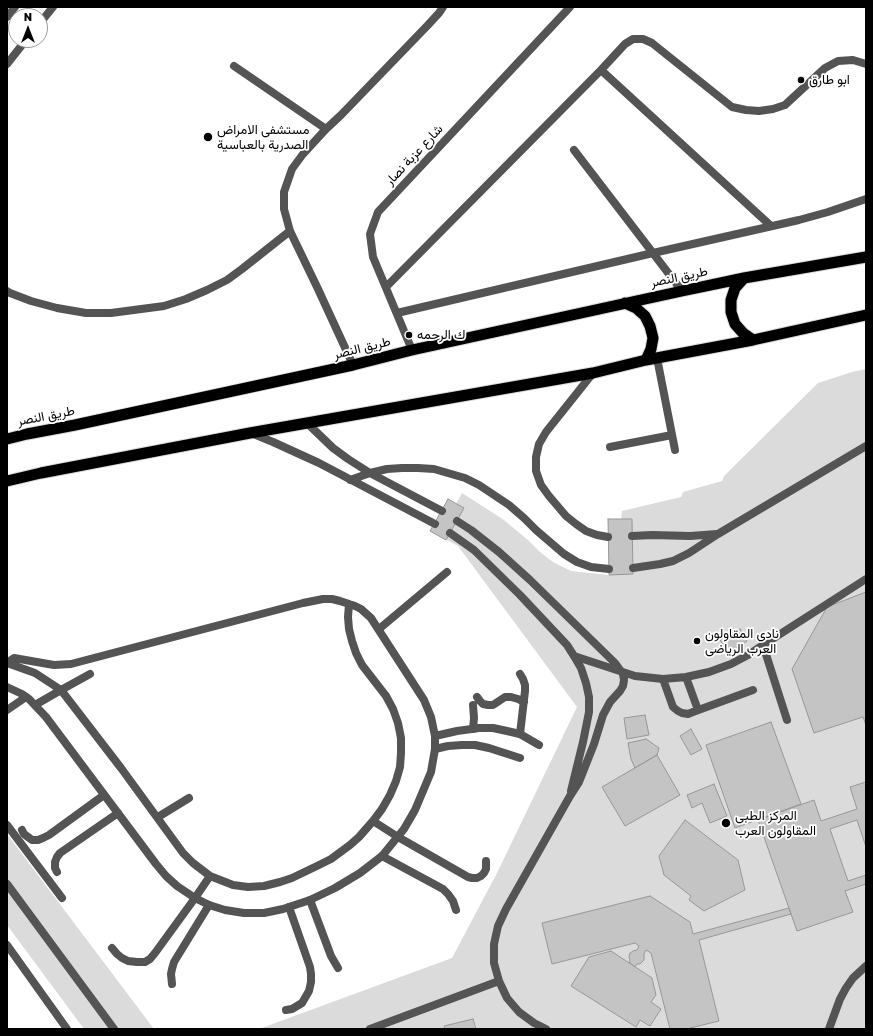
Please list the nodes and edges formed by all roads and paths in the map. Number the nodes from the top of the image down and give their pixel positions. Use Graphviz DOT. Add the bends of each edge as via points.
graph roads {
  1 [pos="15,7"];
  2 [pos="442,7"];
  3 [pos="570,7"];
  4 [pos="7,17"];
  5 [pos="20,48"];
  6 [pos="7,64"];
  7 [pos="866,64"];
  8 [pos="234,66"];
  9 [pos="601,70"];
  10 [pos="326,129"];
  11 [pos="574,150"];
  12 [pos="866,199"];
  13 [pos="771,226"];
  14 [pos="290,231"];
  15 [pos="653,253"];
  16 [pos="866,257"];
  17 [pos="744,278"];
  18 [pos="386,287"];
  19 [pos="7,291"];
  20 [pos="682,291"];
  21 [pos="625,303"];
  22 [pos="396,313"];
  23 [pos="866,314"];
  24 [pos="754,340"];
  25 [pos="412,350"];
  26 [pos="651,359"];
  27 [pos="353,365"];
  28 [pos="593,373"];
  29 [pos="307,423"];
  30 [pos="250,433"];
  31 [pos="672,435"];
  32 [pos="7,438"];
  33 [pos="866,446"];
  34 [pos="610,447"];
  35 [pos="675,450"];
  36 [pos="370,473"];
  37 [pos="350,480"];
  38 [pos="7,481"];
  39 [pos="442,511"];
  40 [pos="457,521"];
  41 [pos="434,524"];
  42 [pos="450,533"];
  43 [pos="718,534"];
  44 [pos="632,536"];
  45 [pos="608,537"];
  46 [pos="483,540"];
  47 [pos="474,550"];
  48 [pos="633,568"];
  49 [pos="610,569"];
  50 [pos="447,572"];
  51 [pos="866,579"];
  52 [pos="349,604"];
  53 [pos="379,629"];
  54 [pos="763,644"];
  55 [pos="574,656"];
  56 [pos="7,663"];
  57 [pos="622,672"];
  58 [pos="90,674"];
  59 [pos="520,674"];
  60 [pos="686,677"];
  61 [pos="663,679"];
  62 [pos="7,687"];
  63 [pos="61,690"];
  64 [pos="753,690"];
  65 [pos="26,697"];
  66 [pos="477,697"];
  67 [pos="524,702"];
  68 [pos="35,704"];
  69 [pos="473,706"];
  70 [pos="7,710"];
  71 [pos="698,710"];
  72 [pos="787,720"];
  73 [pos="472,729"];
  74 [pos="520,734"];
  75 [pos="434,736"];
  76 [pos="539,745"];
  77 [pos="434,749"];
  78 [pos="520,758"];
  79 [pos="104,795"];
  80 [pos="570,796"];
  81 [pos="189,798"];
  82 [pos="118,813"];
  83 [pos="158,817"];
  84 [pos="373,821"];
  85 [pos="7,825"];
  86 [pos="22,830"];
  87 [pos="398,837"];
  88 [pos="382,856"];
  89 [pos="486,861"];
  90 [pos="57,872"];
  91 [pos="210,876"];
  92 [pos="7,884"];
  93 [pos="62,898"];
  94 [pos="195,898"];
  95 [pos="310,900"];
  96 [pos="209,905"];
  97 [pos="289,908"];
  98 [pos="456,910"];
  99 [pos="7,945"];
  100 [pos="112,948"];
  101 [pos="866,966"];
  102 [pos="338,968"];
  103 [pos="499,981"];
  104 [pos="172,984"];
  105 [pos="286,1010"];
  106 [pos="66,1029"];
  107 [pos="114,1029"];
  108 [pos="370,1029"];
  109 [pos="546,1029"];
  110 [pos="829,1029"];
  1 -- 4 [label="street"];
  2 -- 10 [label="street" via="427,26"];
  3 -- 18 [label="street, شارع عزبة نصار" via="378,212 370,234 373,257"];
  5 -- 6 [label="street"];
  7 -- 9 [label="street" via="853,60 838,61 825,68 786,105 759,111 732,107 652,43 643,39 633,39 625,44"];
  8 -- 10 [label="street"];
  9 -- 13 [label="street"];
  9 -- 18 [label="street"];
  10 -- 14 [label="street" via="292,170 284,192 284,209"];
  11 -- 15 [label="street"];
  12 -- 13 [label="street" via="828,212"];
  13 -- 15 [label="street"];
  14 -- 19 [label="street" via="227,280 164,306 112,313 86,313 31,301"];
  14 -- 27 [label="street"];
  15 -- 20 [label="street"];
  15 -- 22 [label="street"];
  16 -- 17 [label="highway, طريق النصر"];
  17 -- 20 [label="highway, طريق النصر"];
  17 -- 24 [label="highway" via="735,288 730,312 743,334"];
  18 -- 22 [label="street, شارع عزبة نصار"];
  20 -- 21 [label="highway, طريق النصر"];
  21 -- 25 [label="highway, طريق النصر"];
  21 -- 26 [label="highway" via="645,316 650,326 653,338"];
  22 -- 25 [label="street, شارع عزبة نصار"];
  23 -- 24 [label="highway"];
  24 -- 26 [label="highway"];
  25 -- 27 [label="highway, طريق النصر"];
  26 -- 28 [label="highway"];
  26 -- 31 [label="street"];
  27 -- 32 [label="highway, طريق النصر"];
  28 -- 29 [label="highway"];
  28 -- 45 [label="street" via="539,444 536,471 541,485 566,516 586,531"];
  29 -- 30 [label="highway"];
  29 -- 36 [label="street" via="333,448"];
  30 -- 37 [label="street" via="296,452"];
  30 -- 38 [label="highway"];
  31 -- 34 [label="street"];
  31 -- 35 [label="street"];
  33 -- 43 [label="street"];
  36 -- 37 [label="street"];
  36 -- 39 [label="street"];
  36 -- 49 [label="street" via="387,469 418,468 434,469 465,478 509,505 564,554 591,567"];
  37 -- 41 [label="street"];
  40 -- 46 [label="street"];
  42 -- 47 [label="street"];
  43 -- 44 [label="street"];
  43 -- 48 [label="street" via="680,558"];
  46 -- 47 [label="street"];
  46 -- 57 [label="street" via="530,580"];
  47 -- 55 [label="street" via="520,595"];
  50 -- 53 [label="street"];
  51 -- 54 [label="street"];
  52 -- 53 [label="street" via="366,613"];
  52 -- 56 [label="street" via="332,599 314,600 71,664 54,665 14,658"];
  52 -- 84 [label="street" via="349,629 356,653 393,709 401,738 402,753 396,782"];
  53 -- 75 [label="street" via="424,700 431,717"];
  54 -- 60 [label="street" via="731,664"];
  54 -- 72 [label="street"];
  55 -- 57 [label="street"];
  55 -- 80 [label="street" via="586,682 589,712"];
  56 -- 63 [label="street" via="35,673"];
  57 -- 61 [label="street"];
  57 -- 80 [label="street" via="623,686 603,715 584,770"];
  58 -- 63 [label="street"];
  59 -- 67 [label="street" via="525,685"];
  60 -- 61 [label="street"];
  60 -- 71 [label="street"];
  61 -- 71 [label="street" via="673,707 688,714"];
  62 -- 65 [label="street"];
  63 -- 68 [label="street"];
  63 -- 83 [label="street"];
  64 -- 71 [label="street"];
  65 -- 68 [label="street"];
  65 -- 70 [label="street"];
  66 -- 67 [label="street" via="488,706 505,697 518,698"];
  67 -- 74 [label="street"];
  68 -- 79 [label="street"];
  69 -- 73 [label="street"];
  73 -- 74 [label="street" via="493,728"];
  73 -- 75 [label="street"];
  74 -- 76 [label="street"];
  75 -- 77 [label="street"];
  77 -- 78 [label="street" via="475,745"];
  77 -- 87 [label="street" via="431,772 415,810"];
  79 -- 82 [label="street"];
  79 -- 86 [label="street" via="43,838 32,840"];
  80 -- 103 [label="street" via="498,926 494,944 494,963"];
  81 -- 83 [label="street"];
  82 -- 90 [label="street" via="60,853 55,862"];
  82 -- 94 [label="street" via="166,876"];
  83 -- 91 [label="street" via="183,853"];
  84 -- 87 [label="street"];
  84 -- 91 [label="street" via="359,837 332,859 292,878 264,886 248,887 233,885"];
  85 -- 93 [label="street"];
  87 -- 88 [label="street"];
  87 -- 89 [label="street" via="468,877 481,876 486,870"];
  88 -- 95 [label="street" via="360,873"];
  88 -- 98 [label="street" via="443,889 453,901"];
  91 -- 94 [label="street"];
  92 -- 107 [label="street"];
  94 -- 96 [label="street"];
  94 -- 100 [label="street" via="150,959 145,962 128,961"];
  95 -- 97 [label="street"];
  95 -- 102 [label="street"];
  96 -- 97 [label="street" via="244,913 264,913"];
  96 -- 104 [label="street" via="174,962"];
  97 -- 105 [label="street" via="310,966 311,982 302,1003"];
  99 -- 106 [label="street"];
  101 -- 110 [label="street" via="846,988"];
  103 -- 108 [label="street"];
  103 -- 109 [label="street" via="507,998 519,1012"];
}
